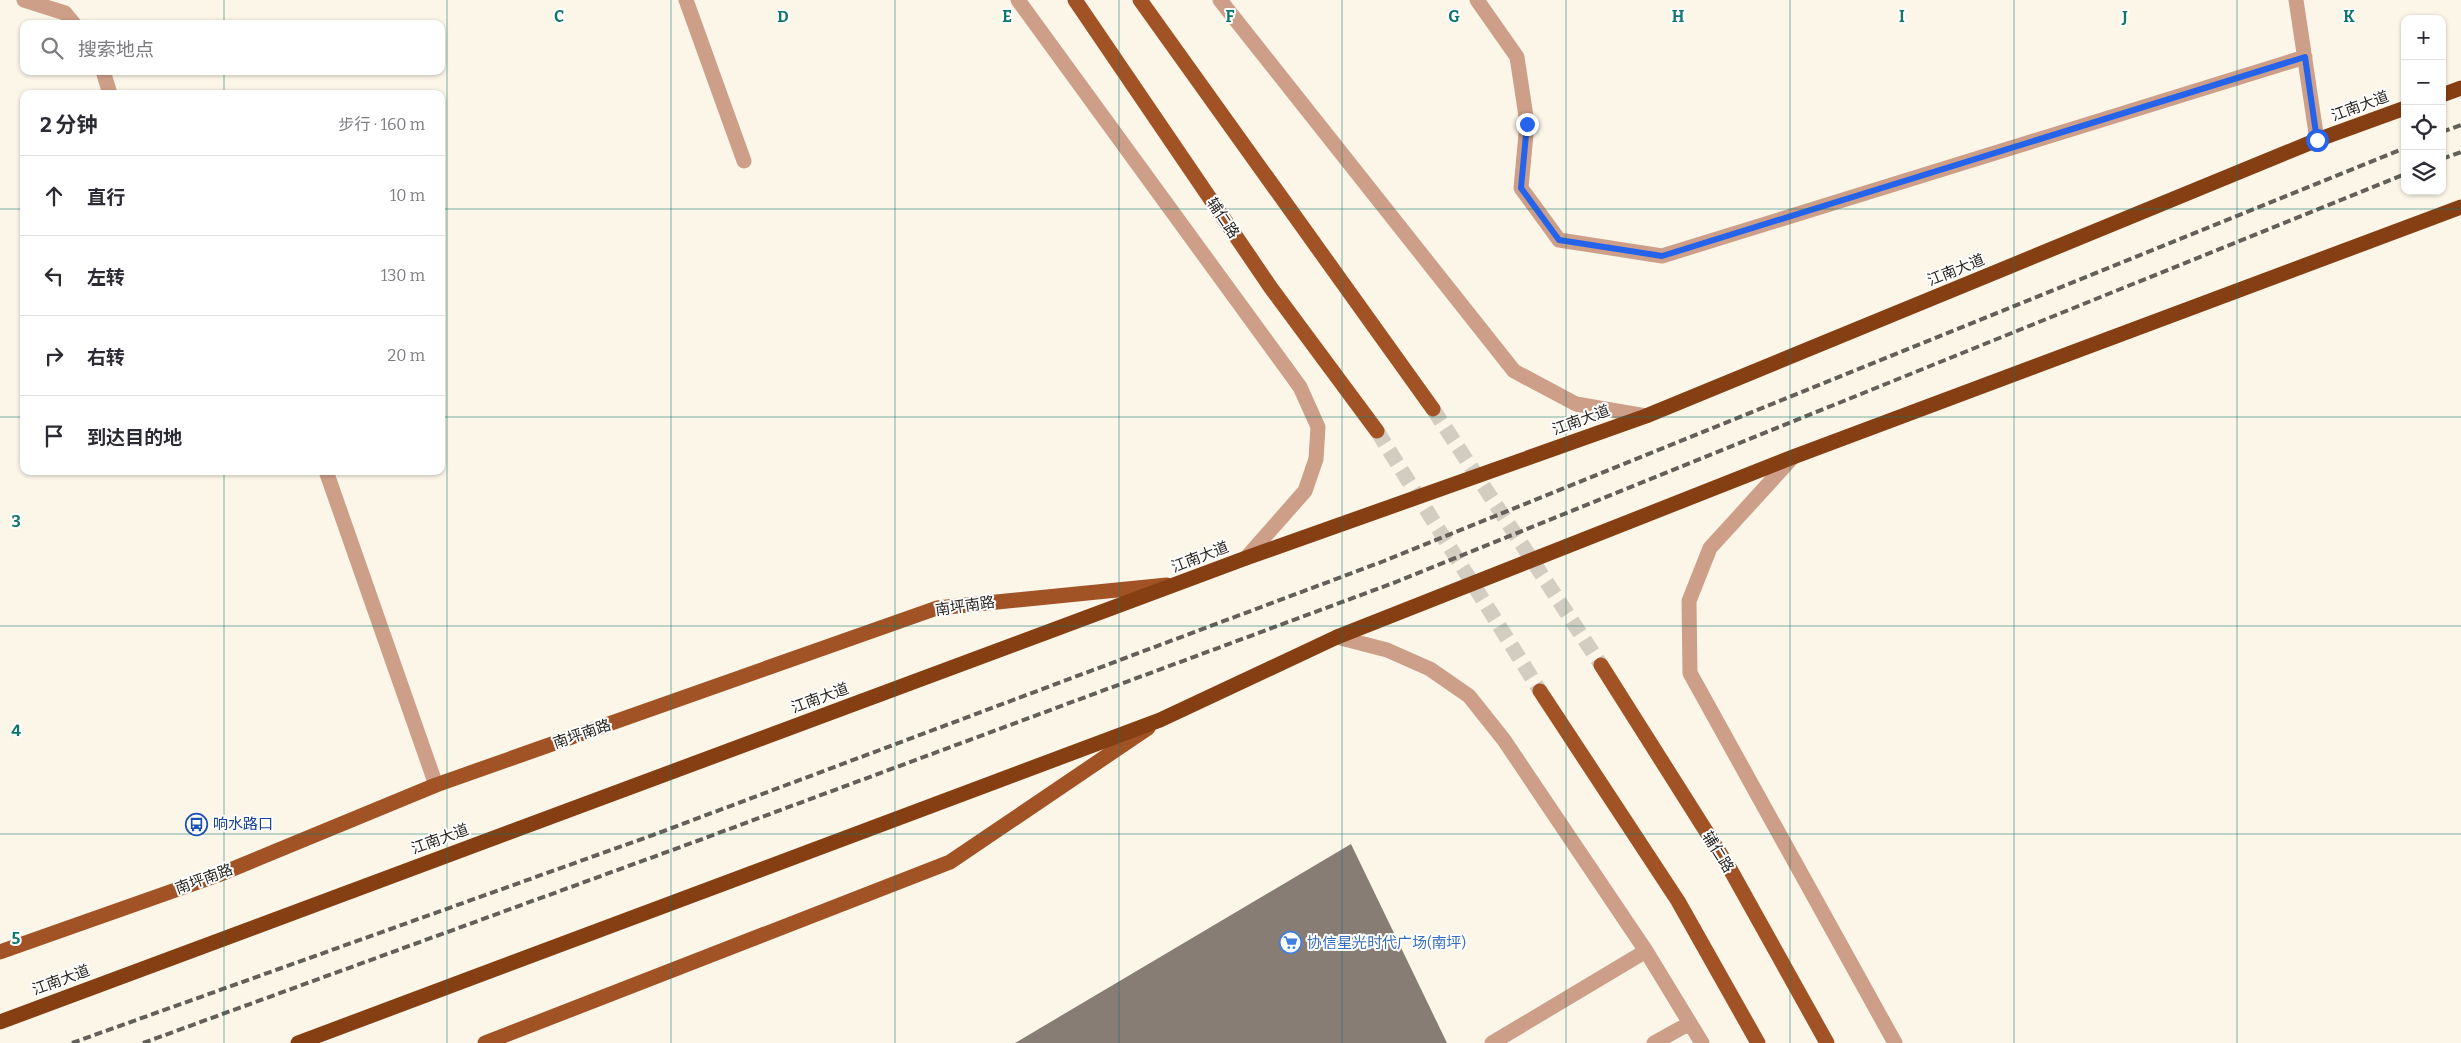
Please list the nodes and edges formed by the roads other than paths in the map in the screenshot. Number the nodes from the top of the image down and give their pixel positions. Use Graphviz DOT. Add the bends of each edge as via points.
graph roads {
  1 [pos="24,0"];
  2 [pos="686,0"];
  3 [pos="1018,0"];
  4 [pos="1075,0"];
  5 [pos="1140,0"];
  6 [pos="1220,0"];
  7 [pos="1478,0"];
  8 [pos="2296,0"];
  9 [pos="70,20"];
  10 [pos="2305,57"];
  11 [pos="104,75"];
  12 [pos="2461,88"];
  13 [pos="109,90"];
  14 [pos="2446,94"];
  15 [pos="2401,109"];
  16 [pos="2317,140"];
  17 [pos="744,161"];
  18 [pos="2461,207"];
  19 [pos="1433,409"];
  20 [pos="1646,416"];
  21 [pos="1377,431"];
  22 [pos="1793,457"];
  23 [pos="327,475"];
  24 [pos="1246,558"];
  25 [pos="1181,583"];
  26 [pos="1337,637"];
  27 [pos="1601,665"];
  28 [pos="1540,691"];
  29 [pos="1160,720"];
  30 [pos="436,785"];
  31 [pos="1646,951"];
  32 [pos="0,952"];
  33 [pos="0,1022"];
  34 [pos="1690,1023"];
  35 [pos="298,1043"];
  36 [pos="485,1043"];
  37 [pos="1492,1043"];
  38 [pos="1654,1043"];
  39 [pos="1702,1043"];
  40 [pos="1758,1043"];
  41 [pos="1827,1043"];
  42 [pos="1895,1043"];
  1 -- 9 [label="street" via="64,13"];
  2 -- 17 [label="street"];
  3 -- 24 [label="street" via="1300,387 1318,427 1316,459 1305,491"];
  4 -- 21 [label="main road, 辅仁路" via="1271,288"];
  5 -- 19 [label="main road"];
  6 -- 20 [label="street" via="1514,372 1576,404"];
  7 -- 10 [label="street" via="1517,57 1527,124 1521,188 1559,240 1662,256"];
  8 -- 10 [label="street"];
  10 -- 16 [label="street"];
  11 -- 13 [label="street"];
  12 -- 14 [label="highway"];
  15 -- 16 [label="highway, 江南大道"];
  16 -- 20 [label="highway, 江南大道"];
  18 -- 22 [label="highway"];
  20 -- 24 [label="highway, 江南大道"];
  22 -- 26 [label="highway"];
  22 -- 42 [label="street" via="1710,548 1689,601 1690,673"];
  23 -- 30 [label="street"];
  24 -- 25 [label="highway, 江南大道"];
  25 -- 30 [label="main road, 南坪南路" via="937,608"];
  25 -- 33 [label="highway, 江南大道"];
  26 -- 29 [label="highway"];
  26 -- 31 [label="street" via="1387,650 1430,669 1469,696 1504,740"];
  27 -- 41 [label="main road, 辅仁路" via="1730,870"];
  28 -- 40 [label="main road" via="1678,902"];
  29 -- 35 [label="highway"];
  29 -- 36 [label="main road" via="950,862"];
  30 -- 32 [label="main road, 南坪南路" via="218,875"];
  31 -- 34 [label="street"];
  31 -- 37 [label="street"];
  34 -- 38 [label="street"];
  34 -- 39 [label="street"];
}
